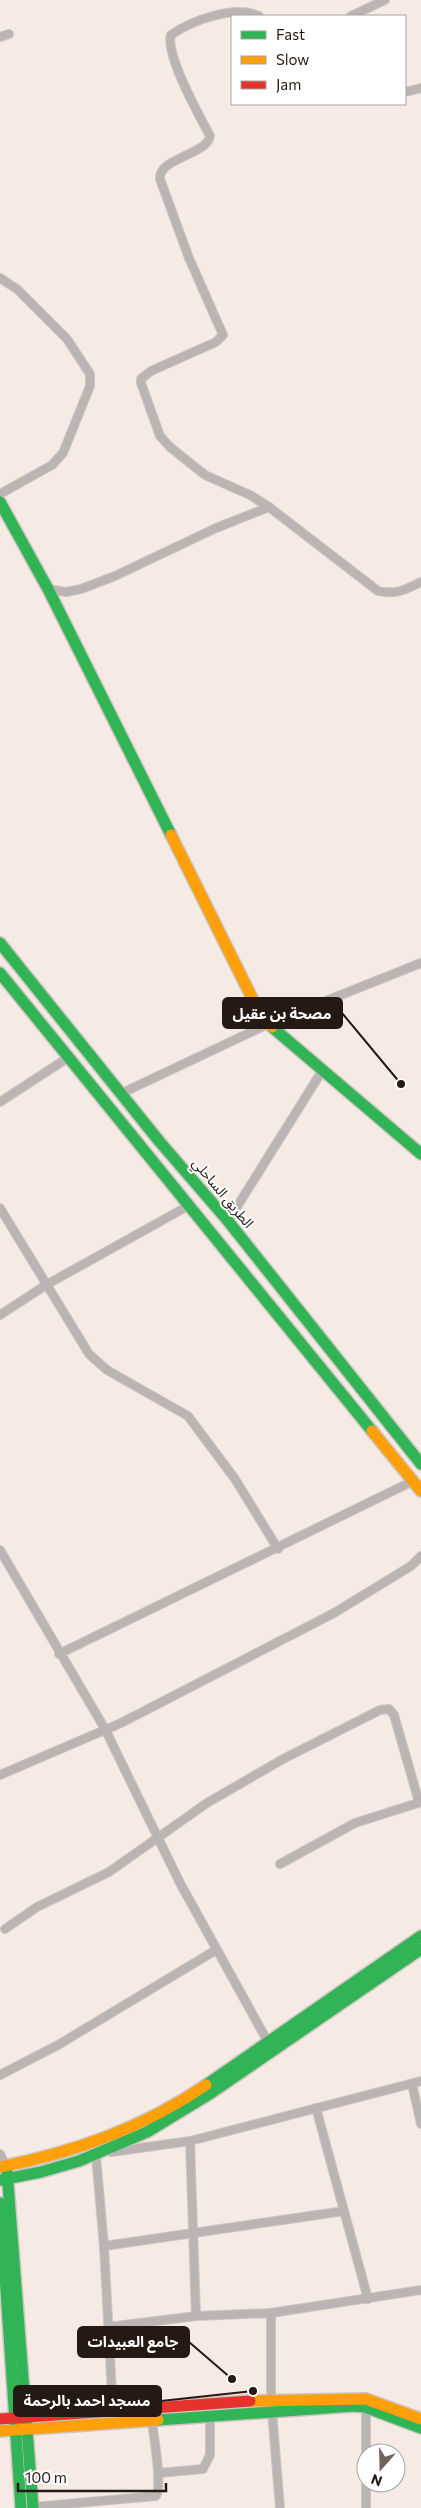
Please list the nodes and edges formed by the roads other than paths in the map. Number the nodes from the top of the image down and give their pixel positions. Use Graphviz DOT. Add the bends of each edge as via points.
graph roads {
  1 [pos="385,0"];
  2 [pos="254,15"];
  3 [pos="353,15"];
  4 [pos="9,34"];
  5 [pos="0,37"];
  6 [pos="421,88"];
  7 [pos="406,92"];
  8 [pos="0,278"];
  9 [pos="0,494"];
  10 [pos="0,502"];
  11 [pos="269,507"];
  12 [pos="421,582"];
  13 [pos="48,589"];
  14 [pos="0,943"];
  15 [pos="421,963"];
  16 [pos="0,973"];
  17 [pos="268,1024"];
  18 [pos="69,1057"];
  19 [pos="322,1071"];
  20 [pos="120,1094"];
  21 [pos="0,1102"];
  22 [pos="421,1154"];
  23 [pos="188,1206"];
  24 [pos="0,1208"];
  25 [pos="228,1221"];
  26 [pos="46,1285"];
  27 [pos="0,1315"];
  28 [pos="421,1464"];
  29 [pos="413,1481"];
  30 [pos="421,1491"];
  31 [pos="278,1549"];
  32 [pos="0,1550"];
  33 [pos="421,1556"];
  34 [pos="3,1560"];
  35 [pos="421,1564"];
  36 [pos="411,1566"];
  37 [pos="59,1654"];
  38 [pos="105,1729"];
  39 [pos="0,1775"];
  40 [pos="420,1802"];
  41 [pos="159,1838"];
  42 [pos="280,1864"];
  43 [pos="5,1929"];
  44 [pos="421,1936"];
  45 [pos="421,1949"];
  46 [pos="216,1950"];
  47 [pos="268,2042"];
  48 [pos="0,2075"];
  49 [pos="421,2081"];
  50 [pos="412,2084"];
  51 [pos="316,2108"];
  52 [pos="421,2124"];
  53 [pos="190,2141"];
  54 [pos="0,2154"];
  55 [pos="101,2154"];
  56 [pos="3,2167"];
  57 [pos="4,2179"];
  58 [pos="0,2203"];
  59 [pos="344,2211"];
  60 [pos="193,2233"];
  61 [pos="104,2246"];
  62 [pos="421,2290"];
  63 [pos="368,2299"];
  64 [pos="3,2304"];
  65 [pos="271,2313"];
  66 [pos="196,2316"];
  67 [pos="108,2326"];
  68 [pos="366,2403"];
  69 [pos="272,2405"];
  70 [pos="113,2412"];
  71 [pos="210,2415"];
  72 [pos="14,2418"];
  73 [pos="0,2419"];
  74 [pos="421,2419"];
  75 [pos="152,2420"];
  76 [pos="27,2423"];
  77 [pos="421,2428"];
  78 [pos="15,2430"];
  79 [pos="0,2431"];
  80 [pos="158,2473"];
  81 [pos="29,2508"];
  82 [pos="280,2508"];
  83 [pos="366,2508"];
  1 -- 3 [label="street"];
  2 -- 11 [label="street" via="241,12 209,17 171,35 170,46 188,95 210,136 206,144 164,168 160,179 189,258 223,335 216,342 151,371 141,379 141,383 160,436 170,447 205,475"];
  4 -- 5 [label="street"];
  6 -- 7 [label="street"];
  8 -- 9 [label="street" via="17,289 67,339 90,374 90,386 63,453 52,465"];
  10 -- 13 [label="main road"];
  11 -- 12 [label="street" via="378,591 400,592"];
  11 -- 13 [label="street" via="82,589 66,592"];
  13 -- 17 [label="main road" via="249,994"];
  14 -- 20 [label="main road, الطريق الساحلي"];
  15 -- 17 [label="street"];
  16 -- 18 [label="main road"];
  17 -- 19 [label="main road"];
  17 -- 20 [label="street"];
  18 -- 21 [label="street"];
  18 -- 23 [label="main road"];
  19 -- 22 [label="main road"];
  19 -- 25 [label="street"];
  20 -- 25 [label="main road, الطريق الساحلي"];
  23 -- 26 [label="street"];
  23 -- 29 [label="main road"];
  24 -- 26 [label="street"];
  25 -- 28 [label="main road, الطريق الساحلي"];
  26 -- 27 [label="street"];
  26 -- 31 [label="street" via="89,1354 107,1370 188,1416 235,1479"];
  29 -- 30 [label="main road"];
  29 -- 31 [label="street"];
  31 -- 37 [label="street"];
  32 -- 34 [label="street"];
  33 -- 36 [label="street"];
  34 -- 37 [label="street"];
  35 -- 36 [label="street"];
  36 -- 38 [label="street" via="334,1613"];
  37 -- 38 [label="street"];
  38 -- 39 [label="street"];
  38 -- 41 [label="street"];
  40 -- 41 [label="street" via="394,1715 385,1709 283,1759 207,1803"];
  40 -- 42 [label="street" via="356,1823"];
  41 -- 43 [label="street" via="109,1872 37,1907"];
  41 -- 46 [label="street"];
  44 -- 47 [label="main road"];
  45 -- 55 [label="main road" via="188,2110"];
  46 -- 47 [label="street"];
  46 -- 48 [label="street" via="58,2045"];
  47 -- 56 [label="main road" via="151,2120 94,2145"];
  49 -- 50 [label="street"];
  50 -- 51 [label="street"];
  50 -- 52 [label="street"];
  51 -- 53 [label="street"];
  51 -- 59 [label="street"];
  53 -- 55 [label="street"];
  53 -- 60 [label="street"];
  54 -- 56 [label="street"];
  55 -- 57 [label="main road"];
  55 -- 61 [label="street"];
  56 -- 57 [label="main road"];
  57 -- 76 [label="main road"];
  58 -- 64 [label="main road"];
  59 -- 60 [label="street"];
  59 -- 63 [label="street"];
  60 -- 61 [label="street"];
  60 -- 66 [label="street"];
  61 -- 67 [label="street"];
  62 -- 63 [label="street"];
  63 -- 65 [label="street"];
  64 -- 72 [label="main road"];
  65 -- 66 [label="street"];
  65 -- 69 [label="street"];
  66 -- 67 [label="street"];
  67 -- 70 [label="street"];
  68 -- 69 [label="main road"];
  68 -- 74 [label="main road"];
  68 -- 77 [label="main road"];
  68 -- 83 [label="street"];
  69 -- 70 [label="main road"];
  69 -- 71 [label="main road"];
  69 -- 82 [label="street"];
  70 -- 76 [label="main road"];
  71 -- 75 [label="main road"];
  71 -- 80 [label="street" via="210,2455 204,2469"];
  72 -- 73 [label="main road"];
  72 -- 76 [label="main road"];
  72 -- 78 [label="main road"];
  75 -- 76 [label="main road"];
  75 -- 80 [label="street"];
  76 -- 78 [label="main road"];
  76 -- 81 [label="main road"];
  78 -- 79 [label="main road"];
  78 -- 81 [label="main road"];
  80 -- 81 [label="street" via="156,2496"];
}
